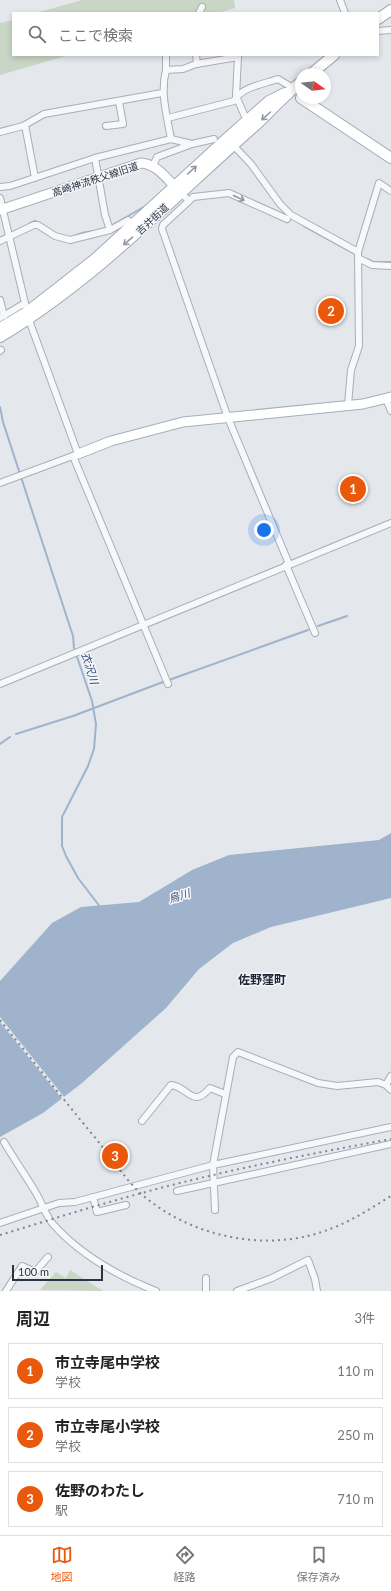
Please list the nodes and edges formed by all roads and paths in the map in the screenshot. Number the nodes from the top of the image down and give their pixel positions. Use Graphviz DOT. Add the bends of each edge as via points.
graph roads {
  1 [pos="340,0"];
  2 [pos="391,10"];
  3 [pos="345,12"];
  4 [pos="379,18"];
  5 [pos="391,30"];
  6 [pos="379,31"];
  7 [pos="166,56"];
  8 [pos="196,56"];
  9 [pos="333,56"];
  10 [pos="197,64"];
  11 [pos="318,68"];
  12 [pos="166,70"];
  13 [pos="295,84"];
  14 [pos="295,86"];
  15 [pos="295,87"];
  16 [pos="162,93"];
  17 [pos="236,96"];
  18 [pos="119,102"];
  19 [pos="310,104"];
  20 [pos="168,118"];
  21 [pos="247,121"];
  22 [pos="26,125"];
  23 [pos="106,126"];
  24 [pos="0,132"];
  25 [pos="171,139"];
  26 [pos="214,139"];
  27 [pos="192,144"];
  28 [pos="233,145"];
  29 [pos="391,157"];
  30 [pos="95,158"];
  31 [pos="153,166"];
  32 [pos="100,177"];
  33 [pos="35,178"];
  34 [pos="0,187"];
  35 [pos="177,189"];
  36 [pos="391,191"];
  37 [pos="0,198"];
  38 [pos="188,201"];
  39 [pos="2,210"];
  40 [pos="287,219"];
  41 [pos="135,224"];
  42 [pos="110,230"];
  43 [pos="10,236"];
  44 [pos="0,240"];
  45 [pos="358,255"];
  46 [pos="391,266"];
  47 [pos="0,300"];
  48 [pos="27,311"];
  49 [pos="2,317"];
  50 [pos="0,328"];
  51 [pos="0,338"];
  52 [pos="389,398"];
  53 [pos="348,404"];
  54 [pos="391,411"];
  55 [pos="228,418"];
  56 [pos="76,455"];
  57 [pos="0,483"];
  58 [pos="391,523"];
  59 [pos="288,565"];
  60 [pos="144,626"];
  61 [pos="315,633"];
  62 [pos="0,684"];
  63 [pos="168,684"];
  64 [pos="391,1076"];
  65 [pos="386,1085"];
  66 [pos="391,1090"];
  67 [pos="225,1094"];
  68 [pos="142,1120"];
  69 [pos="391,1127"];
  70 [pos="4,1142"];
  71 [pos="391,1144"];
  72 [pos="213,1165"];
  73 [pos="214,1183"];
  74 [pos="177,1191"];
  75 [pos="93,1197"];
  76 [pos="126,1205"];
  77 [pos="44,1208"];
  78 [pos="215,1210"];
  79 [pos="0,1223"];
  80 [pos="48,1257"];
  81 [pos="206,1278"];
  82 [pos="6,1291"];
  83 [pos="156,1291"];
  84 [pos="206,1291"];
  85 [pos="237,1291"];
  86 [pos="317,1291"];
  1 -- 3 [label="street"];
  2 -- 4 [label="main road"];
  5 -- 6 [label="street"];
  7 -- 12 [label="street"];
  8 -- 10 [label="street"];
  9 -- 11 [label="main road"];
  10 -- 12 [label="street" via="183,70"];
  10 -- 17 [label="street" via="238,57"];
  12 -- 16 [label="street"];
  13 -- 17 [label="street" via="278,79"];
  14 -- 21 [label="main road, 吉井街道" via="270,101"];
  15 -- 28 [label="main road, 吉井街道, one-way"];
  16 -- 18 [label="street"];
  16 -- 20 [label="street"];
  17 -- 20 [label="street" via="234,101"];
  17 -- 21 [label="street"];
  18 -- 22 [label="street" via="44,114"];
  18 -- 23 [label="street" via="122,124"];
  19 -- 29 [label="main road"];
  20 -- 25 [label="street"];
  35 -- 21 [label="main road, 吉井街道, one-way"];
  22 -- 24 [label="street"];
  22 -- 33 [label="street"];
  25 -- 27 [label="street"];
  25 -- 30 [label="street"];
  26 -- 27 [label="street"];
  27 -- 31 [label="street" via="157,157"];
  28 -- 35 [label="main road, 吉井街道"];
  28 -- 45 [label="street" via="290,215"];
  30 -- 32 [label="street"];
  30 -- 33 [label="street"];
  31 -- 32 [label="street, 高崎神流秩父線旧道" via="141,163"];
  31 -- 35 [label="street, 高崎神流秩父線旧道"];
  32 -- 39 [label="street, 高崎神流秩父線旧道"];
  32 -- 42 [label="street" via="105,215"];
  33 -- 34 [label="street"];
  35 -- 38 [label="street"];
  35 -- 41 [label="main road, 吉井街道"];
  35 -- 48 [label="main road, 吉井街道, one-way" via="102,264"];
  36 -- 45 [label="street" via="379,183"];
  37 -- 39 [label="street"];
  38 -- 40 [label="street, one-way" via="193,198 229,194"];
  38 -- 55 [label="street" via="162,229"];
  39 -- 43 [label="street"];
  41 -- 42 [label="street" via="128,220"];
  41 -- 48 [label="main road, 吉井街道" via="96,259"];
  42 -- 43 [label="street" via="65,240 34,225"];
  43 -- 44 [label="street"];
  43 -- 48 [label="street"];
  45 -- 46 [label="street" via="372,265"];
  45 -- 53 [label="street" via="359,346 351,370"];
  47 -- 49 [label="street"];
  48 -- 49 [label="street"];
  48 -- 50 [label="main road, 吉井街道"];
  48 -- 51 [label="main road, 吉井街道"];
  48 -- 56 [label="street"];
  52 -- 53 [label="street"];
  52 -- 54 [label="street"];
  53 -- 55 [label="street"];
  55 -- 56 [label="street" via="183,422 150,429"];
  55 -- 59 [label="street"];
  56 -- 57 [label="street"];
  56 -- 60 [label="street"];
  58 -- 59 [label="street"];
  59 -- 60 [label="street"];
  59 -- 61 [label="street"];
  60 -- 62 [label="street"];
  60 -- 63 [label="street"];
  64 -- 65 [label="street"];
  65 -- 66 [label="street"];
  65 -- 67 [label="street" via="378,1082 328,1086 238,1052 233,1056"];
  67 -- 68 [label="street" via="210,1088 201,1097 195,1098 171,1085"];
  67 -- 72 [label="street"];
  69 -- 72 [label="street"];
  70 -- 77 [label="street"];
  71 -- 73 [label="street"];
  72 -- 73 [label="street"];
  72 -- 75 [label="street"];
  73 -- 74 [label="street"];
  73 -- 78 [label="street"];
  75 -- 76 [label="street" via="97,1212"];
  75 -- 77 [label="street"];
  77 -- 79 [label="street"];
  77 -- 83 [label="street" via="52,1222 84,1252 114,1271"];
  80 -- 82 [label="street" via="35,1272 22,1266"];
  81 -- 84 [label="street"];
  85 -- 86 [label="street" via="272,1278 308,1260"];
}
